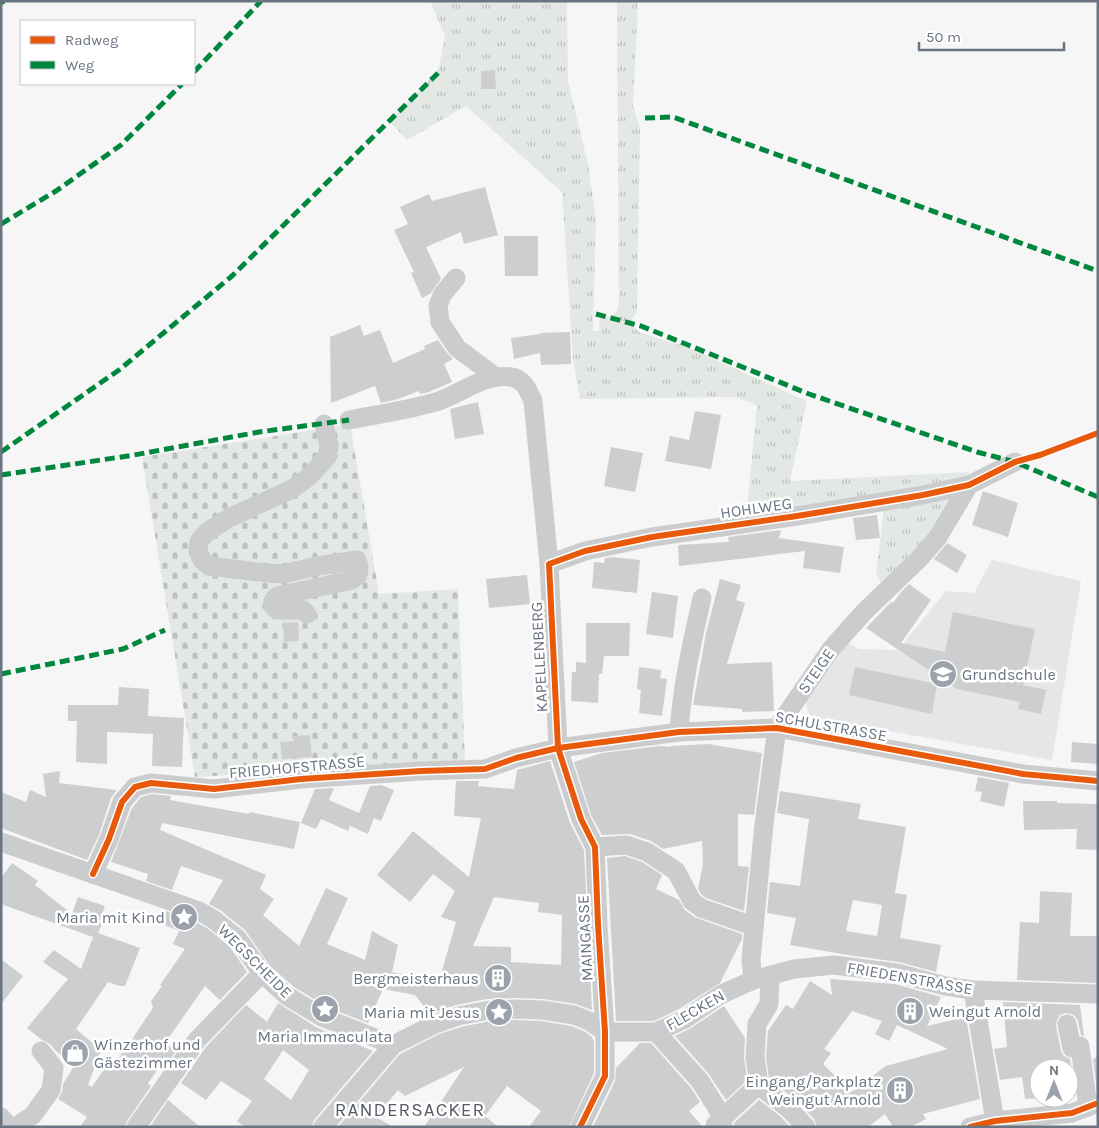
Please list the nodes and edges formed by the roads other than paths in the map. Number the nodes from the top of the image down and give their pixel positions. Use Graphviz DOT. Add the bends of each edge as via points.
graph roads {
  1 [pos="456,278"];
  2 [pos="496,376"];
  3 [pos="349,420"];
  4 [pos="324,424"];
  5 [pos="1015,462"];
  6 [pos="969,485"];
  7 [pos="548,564"];
  8 [pos="702,598"];
  9 [pos="307,614"];
  10 [pos="777,728"];
  11 [pos="679,732"];
  12 [pos="558,748"];
  13 [pos="1098,781"];
  14 [pos="1,842"];
  15 [pos="595,848"];
  16 [pos="93,874"];
  17 [pos="754,928"];
  18 [pos="262,973"];
  19 [pos="761,977"];
  20 [pos="972,990"];
  21 [pos="1098,994"];
  22 [pos="1067,1024"];
  23 [pos="605,1032"];
  24 [pos="656,1032"];
  25 [pos="393,1045"];
  26 [pos="41,1052"];
  27 [pos="758,1085"];
  28 [pos="1085,1112"];
  29 [pos="1,1117"];
  30 [pos="995,1122"];
  31 [pos="720,1124"];
  32 [pos="10,1127"];
  33 [pos="16,1127"];
  34 [pos="136,1127"];
  35 [pos="323,1127"];
  36 [pos="580,1127"];
  37 [pos="806,1127"];
  38 [pos="970,1127"];
  1 -- 2 [label="street" via="442,295 438,306 440,322 457,348"];
  2 -- 3 [label="street" via="440,400"];
  2 -- 7 [label="street, KAPELLENBERG" via="513,377 524,382 533,400"];
  4 -- 9 [label="street" via="329,446 327,456 310,476 292,489 229,518 207,532 199,541 198,551 209,566 283,574 357,560 358,575 352,580 277,596 273,601 277,610 303,610"];
  5 -- 6 [label="street"];
  6 -- 7 [label="street, HOHLWEG" via="806,514 652,536 585,551"];
  6 -- 10 [label="street, STEIGE" via="938,536 831,649"];
  7 -- 12 [label="street, KAPELLENBERG"];
  8 -- 11 [label="street" via="680,708"];
  10 -- 11 [label="street, SCHULSTRASSE"];
  10 -- 13 [label="street, SCHULSTRASSE" via="1023,774"];
  10 -- 17 [label="street, STEIGE"];
  11 -- 12 [label="street, SCHULSTRASSE"];
  12 -- 15 [label="street, MAINGASSE" via="581,819"];
  12 -- 16 [label="street, FRIEDHOFSTRASSE" via="485,769 417,766 214,789 151,783 135,786 122,802"];
  14 -- 16 [label="street, WEGSCHEIDE"];
  15 -- 17 [label="street" via="626,845 647,852 676,871 692,901"];
  15 -- 23 [label="street, MAINGASSE"];
  16 -- 18 [label="street, WEGSCHEIDE" via="199,911 213,919 238,939"];
  17 -- 19 [label="street, STEIGE" via="751,960"];
  18 -- 25 [label="street, WEGSCHEIDE" via="287,996 322,1016"];
  18 -- 34 [label="street" via="196,1040"];
  19 -- 20 [label="street, FRIEDENSTRASSE" via="794,969 834,965 897,973"];
  19 -- 24 [label="street, FLECKEN" via="720,995 685,1019"];
  19 -- 27 [label="street, STEIGE" via="769,1004 757,1024 755,1058"];
  20 -- 21 [label="street, FRIEDENSTRASSE"];
  20 -- 30 [label="street"];
  22 -- 28 [label="street" via="1072,1048 1080,1046"];
  23 -- 24 [label="street, FLECKEN"];
  23 -- 25 [label="street" via="574,1015 542,1010 489,1010 435,1024"];
  23 -- 36 [label="street, MAINGASSE" via="605,1076"];
  24 -- 31 [label="street" via="700,1081 722,1116"];
  25 -- 35 [label="street"];
  26 -- 33 [label="street" via="54,1068 51,1090 34,1115"];
  27 -- 31 [label="street"];
  27 -- 37 [label="street"];
  28 -- 30 [label="street"];
  29 -- 32 [label="street"];
  30 -- 38 [label="street"];
}
